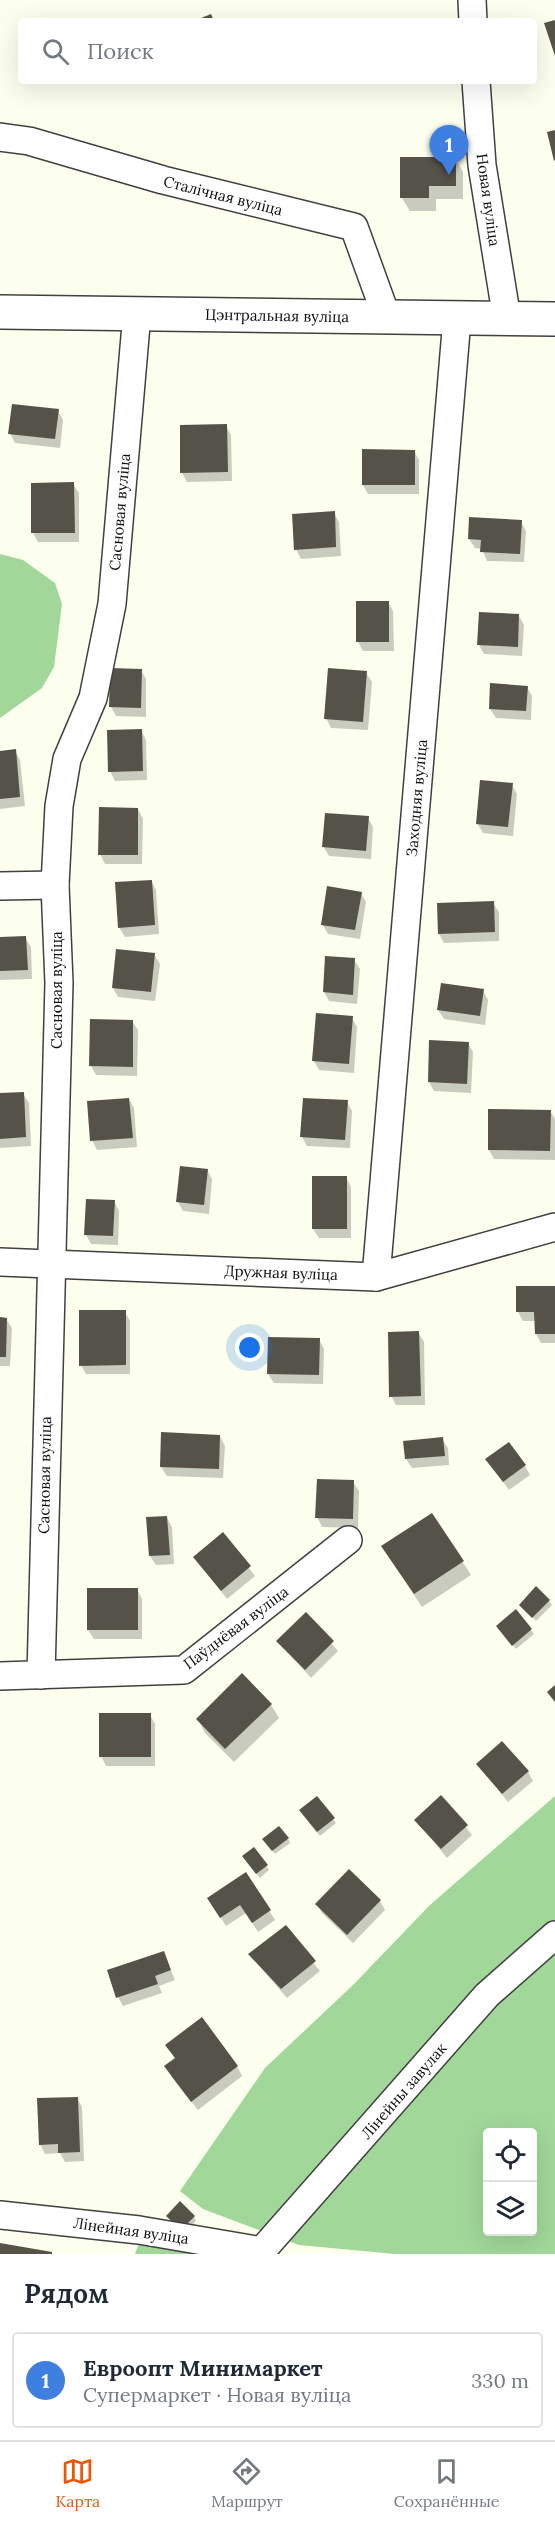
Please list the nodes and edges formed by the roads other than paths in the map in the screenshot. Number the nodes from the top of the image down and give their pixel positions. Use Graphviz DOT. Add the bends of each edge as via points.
graph roads {
  1 [pos="472,0"];
  2 [pos="473,18"];
  3 [pos="476,84"];
  4 [pos="0,137"];
  5 [pos="0,312"];
  6 [pos="137,313"];
  7 [pos="387,318"];
  8 [pos="507,318"];
  9 [pos="555,318"];
  10 [pos="458,319"];
  11 [pos="55,885"];
  12 [pos="0,886"];
  13 [pos="555,1227"];
  14 [pos="0,1262"];
  15 [pos="50,1263"];
  16 [pos="376,1277"];
  17 [pos="348,1540"];
  18 [pos="41,1675"];
  19 [pos="0,1676"];
  20 [pos="555,1935"];
  21 [pos="0,2215"];
  22 [pos="261,2253"];
  1 -- 2 [label="street"];
  3 -- 8 [label="street, Новая вуліца" via="482,165"];
  4 -- 7 [label="street, Сталічная вуліца" via="29,141 163,180 354,227"];
  5 -- 6 [label="street, Цэнтральная вуліца"];
  6 -- 7 [label="street, Цэнтральная вуліца"];
  6 -- 11 [label="street, Сасновая вуліца" via="112,604 93,698 67,759 59,806"];
  7 -- 10 [label="street, Цэнтральная вуліца"];
  8 -- 9 [label="street, Цэнтральная вуліца"];
  8 -- 10 [label="street, Цэнтральная вуліца"];
  10 -- 16 [label="street, Заходняя вуліца"];
  11 -- 12 [label="street"];
  11 -- 15 [label="street, Сасновая вуліца" via="59,983"];
  13 -- 16 [label="street, Дружная вуліца"];
  14 -- 15 [label="street, Дружная вуліца"];
  15 -- 16 [label="street, Дружная вуліца"];
  15 -- 18 [label="street, Сасновая вуліца"];
  17 -- 18 [label="street, Паўднёвая вуліца" via="184,1670"];
  18 -- 19 [label="street, Паўднёвая вуліца"];
  20 -- 22 [label="street, Лінейны завулак" via="487,1995"];
  21 -- 22 [label="street, Лінейная вуліца" via="139,2230"];
}
